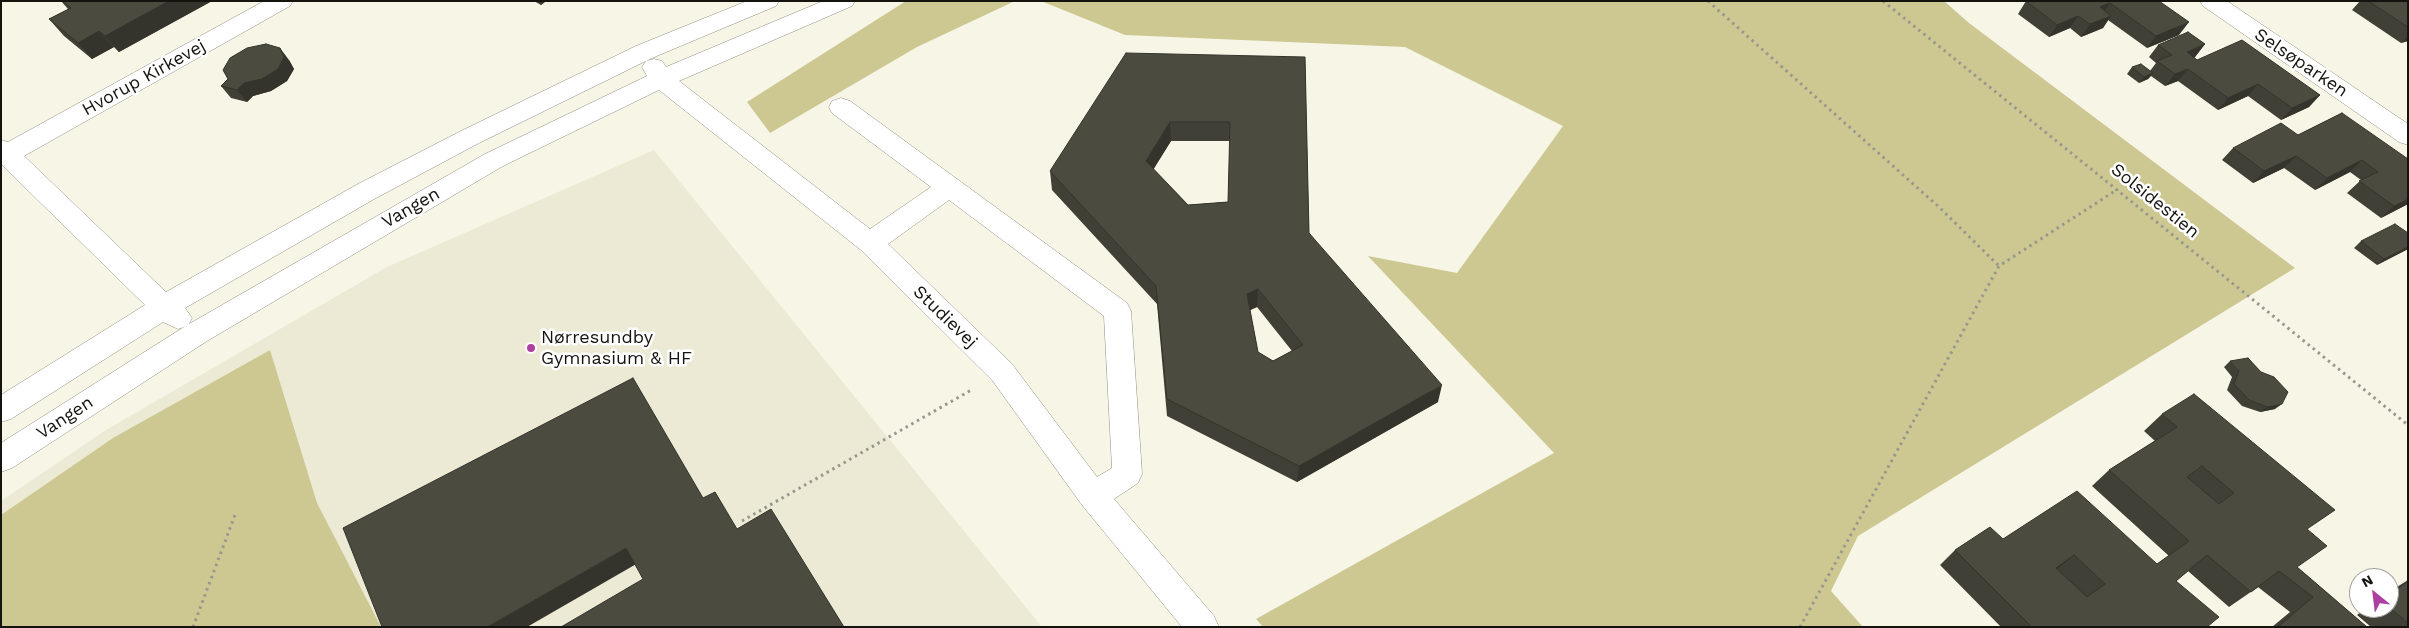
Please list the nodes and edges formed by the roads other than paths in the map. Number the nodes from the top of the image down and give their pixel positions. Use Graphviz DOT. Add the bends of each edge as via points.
graph roads {
  1 [pos="282,1"];
  2 [pos="768,1"];
  3 [pos="844,1"];
  4 [pos="2211,1"];
  5 [pos="644,52"];
  6 [pos="661,79"];
  7 [pos="841,106"];
  8 [pos="2403,127"];
  9 [pos="4,151"];
  10 [pos="950,186"];
  11 [pos="870,244"];
  12 [pos="164,307"];
  13 [pos="197,333"];
  14 [pos="1,410"];
  15 [pos="1,459"];
  16 [pos="1093,496"];
  17 [pos="1203,627"];
  1 -- 9 [label="street, Hvorup Kirkevej"];
  2 -- 5 [label="street, Vangen"];
  3 -- 6 [label="street, Vangen"];
  4 -- 8 [label="street, Selsøparken"];
  5 -- 6 [label="street, Studievej"];
  5 -- 12 [label="street, Vangen" via="367,191"];
  6 -- 11 [label="street, Studievej"];
  6 -- 13 [label="street, Vangen" via="494,160"];
  7 -- 10 [label="street"];
  9 -- 12 [label="street, Hvorup Kirkevej"];
  10 -- 11 [label="street"];
  10 -- 16 [label="street" via="1117,311 1127,474"];
  11 -- 16 [label="street, Studievej" via="1002,372"];
  12 -- 13 [label="street, Hvorup Kirkevej"];
  12 -- 14 [label="street, Vangen"];
  13 -- 15 [label="street, Vangen"];
  16 -- 17 [label="street, Studievej"];
}
